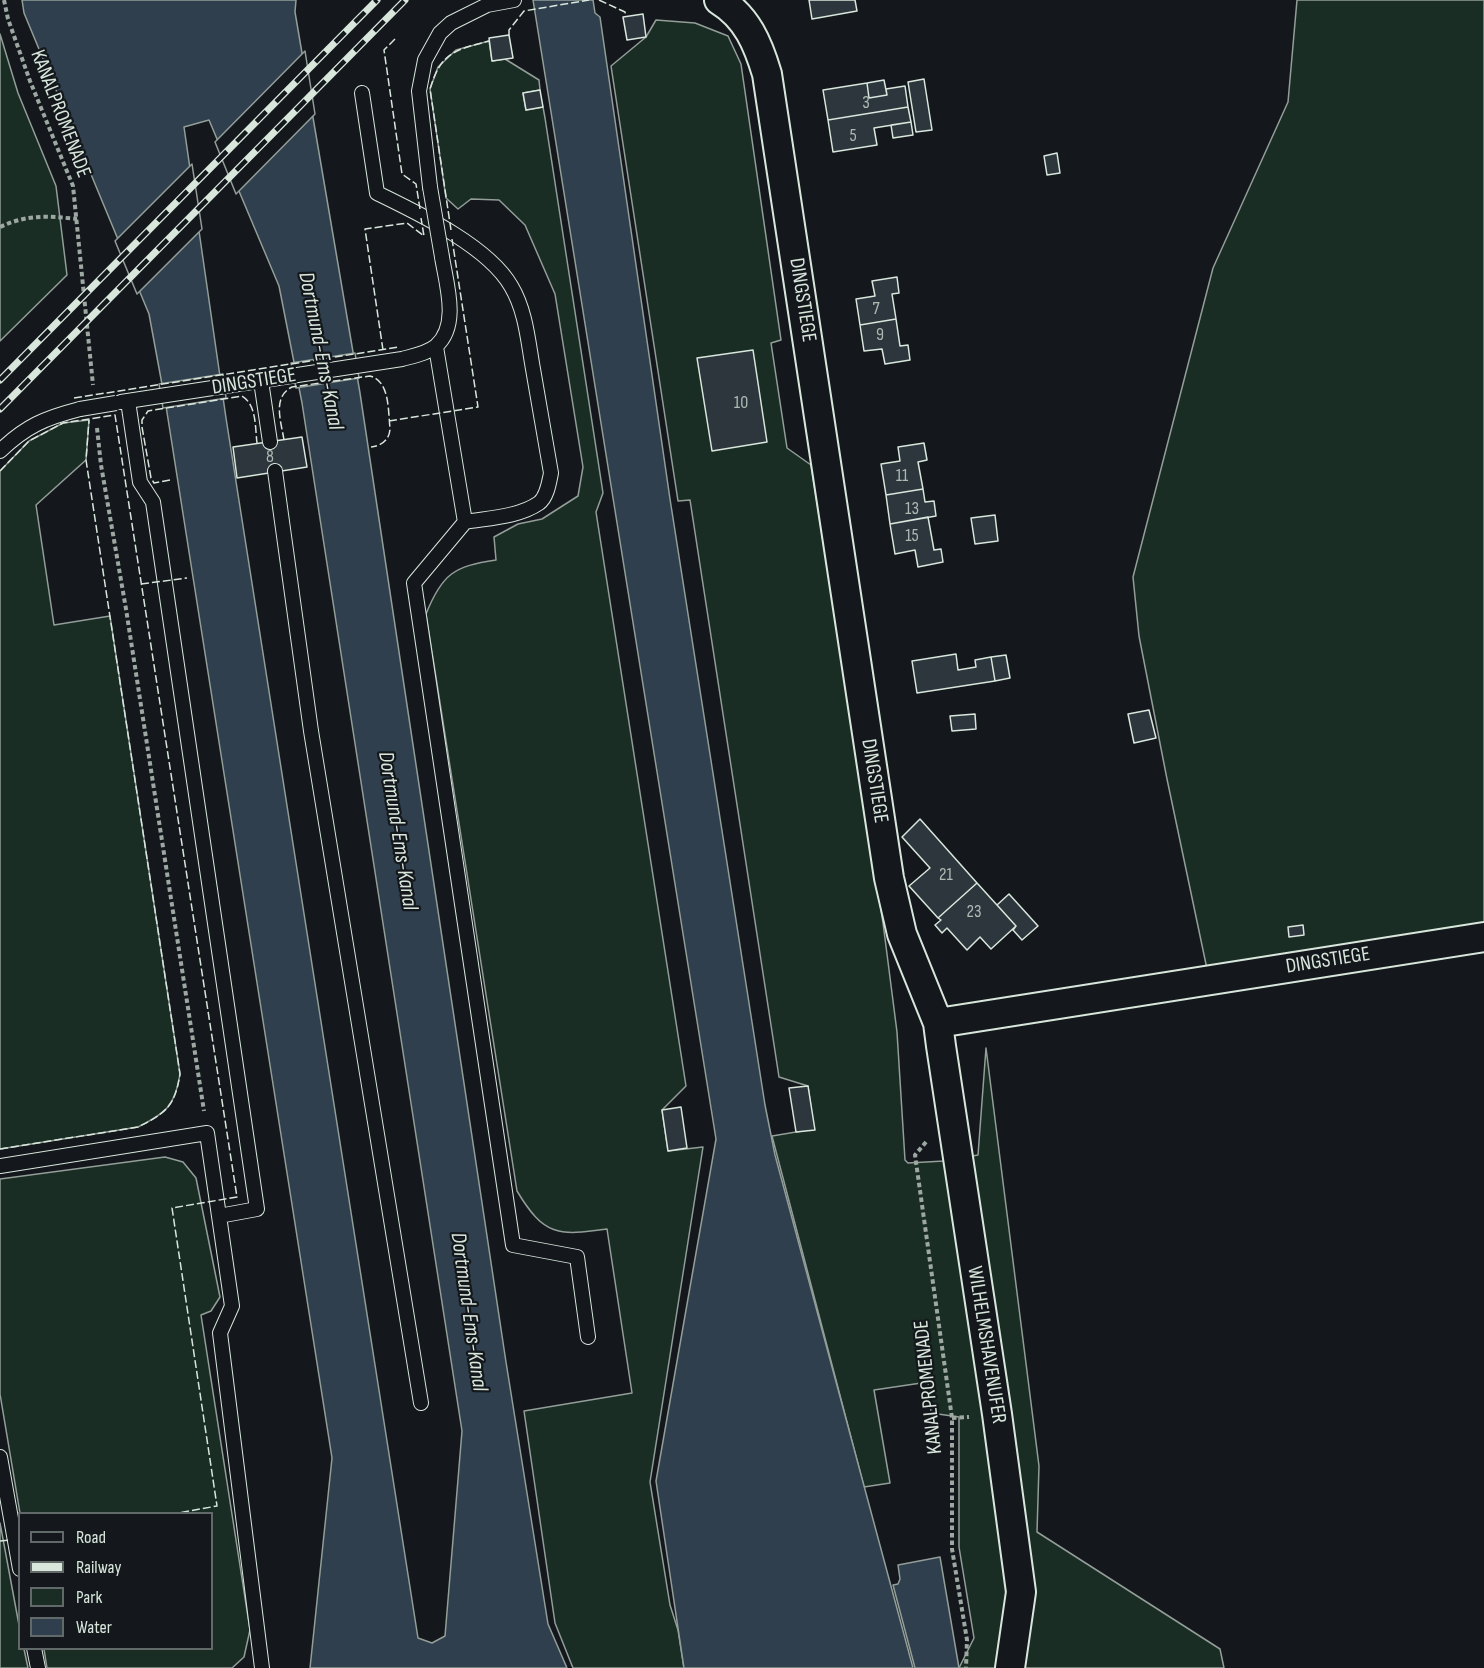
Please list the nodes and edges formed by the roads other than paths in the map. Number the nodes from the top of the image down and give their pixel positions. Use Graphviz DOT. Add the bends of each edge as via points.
graph roads {
  1 [pos="514,0"];
  2 [pos="719,0"];
  3 [pos="362,93"];
  4 [pos="436,346"];
  5 [pos="261,381"];
  6 [pos="122,402"];
  7 [pos="270,442"];
  8 [pos="0,451"];
  9 [pos="274,471"];
  10 [pos="465,522"];
  11 [pos="1484,937"];
  12 [pos="938,1023"];
  13 [pos="0,1166"];
  14 [pos="219,1216"];
  15 [pos="588,1337"];
  16 [pos="421,1403"];
  17 [pos="0,1457"];
  18 [pos="18,1558"];
  19 [pos="34,1650"];
  20 [pos="38,1668"];
  21 [pos="262,1668"];
  22 [pos="1010,1668"];
  1 -- 4 [label="lane, bridge" via="487,5 451,23 440,33 425,60 419,91 449,321"];
  2 -- 12 [label="street, DINGSTIEGE" via="746,24 767,74 889,878 902,934"];
  3 -- 10 [label="lane" via="377,193 416,212 490,260 511,285 524,316 551,473 548,488 540,503 516,513"];
  4 -- 5 [label="lane, DINGSTIEGE" via="410,357"];
  4 -- 10 [label="lane"];
  5 -- 6 [label="lane, DINGSTIEGE"];
  5 -- 7 [label="lane"];
  6 -- 8 [label="lane, DINGSTIEGE, bridge" via="49,417 24,430"];
  6 -- 14 [label="lane" via="140,482 153,502 157,524 256,1209"];
  9 -- 16 [label="lane" via="311,730"];
  10 -- 15 [label="lane" via="414,583 513,1245 577,1257"];
  11 -- 12 [label="street, DINGSTIEGE"];
  12 -- 22 [label="street, WILHELMSHAVENUFER" via="1021,1592"];
  13 -- 14 [label="lane" via="207,1133"];
  14 -- 21 [label="lane" via="232,1306 220,1333"];
  17 -- 18 [label="lane"];
  19 -- 20 [label="lane"];
}
